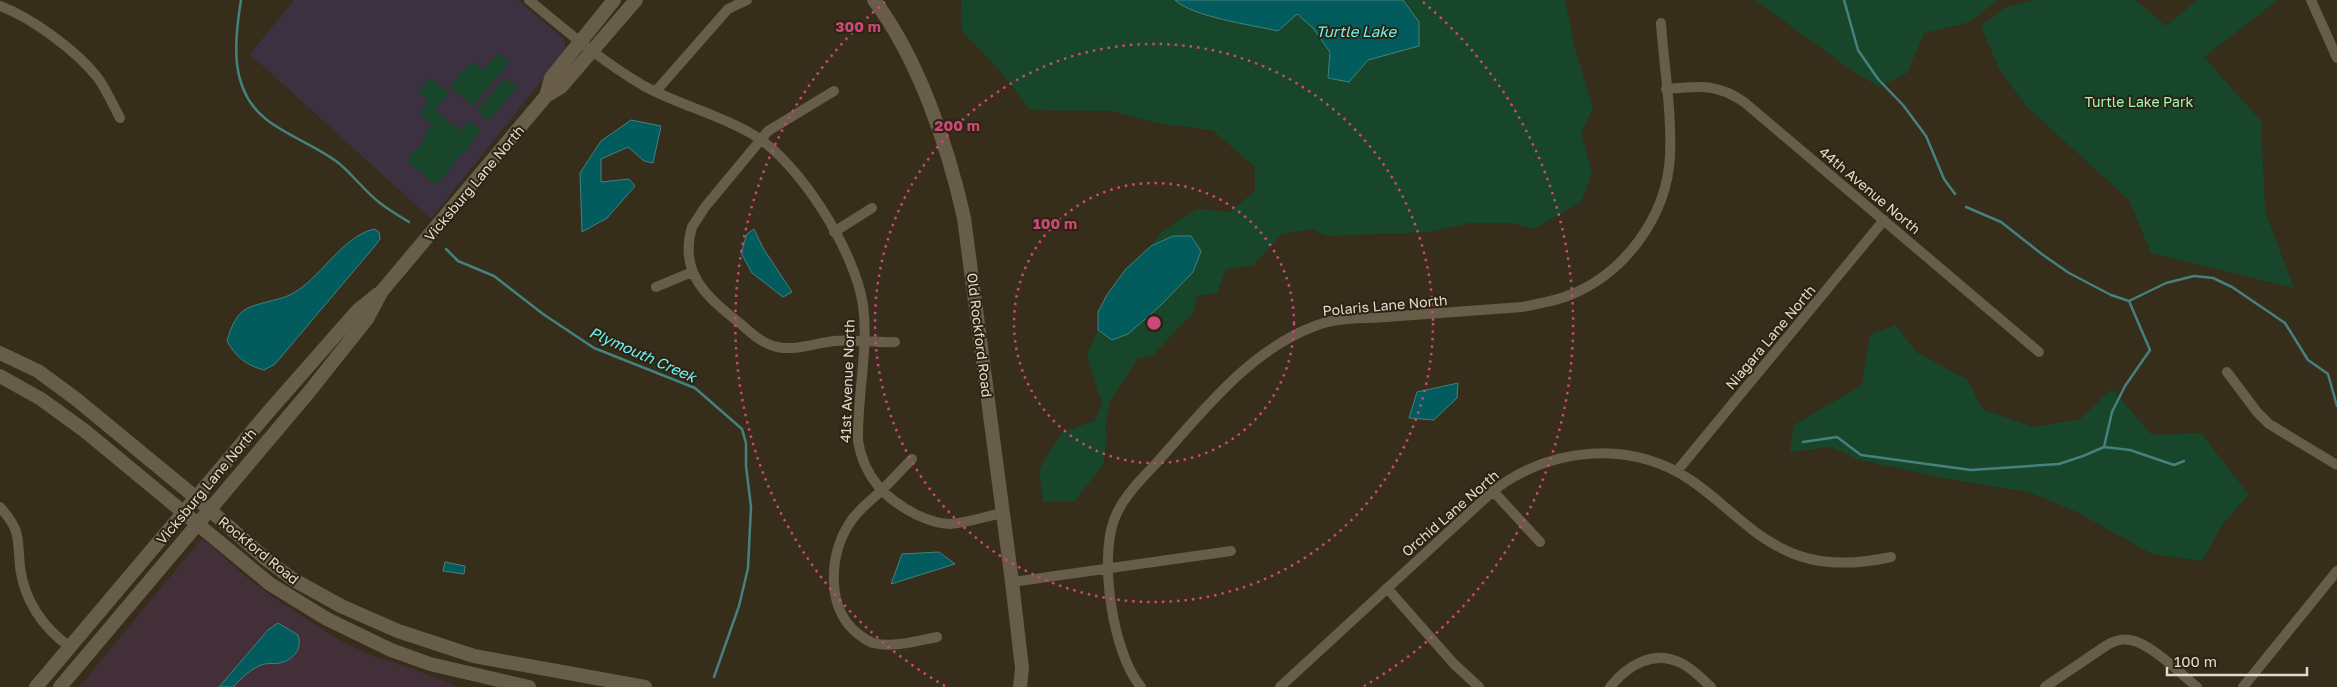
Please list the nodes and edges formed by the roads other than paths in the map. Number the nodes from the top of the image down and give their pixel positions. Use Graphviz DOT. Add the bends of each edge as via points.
graph roads {
  1 [pos="529,0"];
  2 [pos="614,0"];
  3 [pos="636,0"];
  4 [pos="747,0"];
  5 [pos="874,0"];
  6 [pos="2311,0"];
  7 [pos="0,6"];
  8 [pos="1661,23"];
  9 [pos="580,42"];
  10 [pos="592,51"];
  11 [pos="2337,58"];
  12 [pos="1666,89"];
  13 [pos="656,91"];
  14 [pos="834,92"];
  15 [pos="546,96"];
  16 [pos="120,118"];
  17 [pos="760,140"];
  18 [pos="872,208"];
  19 [pos="1884,220"];
  20 [pos="834,232"];
  21 [pos="692,272"];
  22 [pos="656,287"];
  23 [pos="382,291"];
  24 [pos="895,342"];
  25 [pos="864,343"];
  26 [pos="2039,352"];
  27 [pos="0,353"];
  28 [pos="2227,372"];
  29 [pos="0,376"];
  30 [pos="912,458"];
  31 [pos="2337,465"];
  32 [pos="1676,471"];
  33 [pos="881,491"];
  34 [pos="1493,491"];
  35 [pos="196,497"];
  36 [pos="0,508"];
  37 [pos="210,510"];
  38 [pos="183,513"];
  39 [pos="1003,513"];
  40 [pos="197,525"];
  41 [pos="1540,542"];
  42 [pos="1231,551"];
  43 [pos="1890,557"];
  44 [pos="1107,568"];
  45 [pos="2337,571"];
  46 [pos="1012,582"];
  47 [pos="1387,588"];
  48 [pos="937,637"];
  49 [pos="70,647"];
  50 [pos="474,656"];
  51 [pos="500,662"];
  52 [pos="470,681"];
  53 [pos="495,684"];
  54 [pos="36,687"];
  55 [pos="60,687"];
  56 [pos="529,687"];
  57 [pos="645,687"];
  58 [pos="1022,687"];
  59 [pos="1141,687"];
  60 [pos="1280,687"];
  61 [pos="1479,687"];
  62 [pos="1610,687"];
  63 [pos="1711,687"];
  64 [pos="2045,687"];
  65 [pos="2196,687"];
  66 [pos="2243,687"];
  1 -- 9 [label="street, 41st Avenue North"];
  2 -- 9 [label="main road, Vicksburg Lane North"];
  3 -- 10 [label="main road, Vicksburg Lane North"];
  4 -- 13 [label="street" via="728,9"];
  5 -- 39 [label="main road, Old Rockford Road" via="904,45 956,182 970,255"];
  6 -- 11 [label="street"];
  7 -- 16 [label="street" via="33,21 81,61 97,77"];
  8 -- 12 [label="street, Polaris Lane North"];
  9 -- 10 [label="street, 41st Avenue North"];
  9 -- 15 [label="main road, Vicksburg Lane North" via="551,78"];
  10 -- 13 [label="street, 41st Avenue North"];
  10 -- 15 [label="main road, Vicksburg Lane North" via="561,87"];
  12 -- 19 [label="street, 44th Avenue North" via="1711,87 1734,95"];
  12 -- 44 [label="street, Polaris Lane North" via="1670,158 1666,184 1646,231 1613,268 1586,287 1546,303 1334,321 1288,339 1257,360 1213,400 1132,491 1114,519"];
  13 -- 17 [label="street, 41st Avenue North"];
  14 -- 17 [label="street" via="768,131"];
  15 -- 23 [label="main road, Vicksburg Lane North"];
  17 -- 20 [label="street, 41st Avenue North" via="792,167"];
  17 -- 21 [label="street" via="692,227 687,251"];
  18 -- 20 [label="street"];
  19 -- 26 [label="street, 44th Avenue North"];
  19 -- 32 [label="street, Niagara Lane North"];
  20 -- 25 [label="street, 41st Avenue North" via="851,262 858,283 863,305"];
  21 -- 22 [label="street"];
  21 -- 25 [label="street" via="718,306 761,341 775,347 789,349 835,341"];
  23 -- 35 [label="main road, Vicksburg Lane North" via="357,311"];
  23 -- 37 [label="main road, Vicksburg Lane North" via="367,319"];
  24 -- 25 [label="street"];
  25 -- 33 [label="street, 41st Avenue North" via="858,441 867,473"];
  27 -- 35 [label="main road, Rockford Road" via="38,372 76,399"];
  28 -- 31 [label="street" via="2269,424"];
  29 -- 38 [label="main road, Rockford Road" via="63,415"];
  30 -- 33 [label="street"];
  32 -- 34 [label="street, Orchid Lane North" via="1628,455 1576,454 1527,469"];
  32 -- 43 [label="street, Orchid Lane North" via="1784,550 1827,562 1872,562"];
  33 -- 39 [label="street, 41st Avenue North" via="903,508 940,523 951,524"];
  33 -- 48 [label="street" via="859,510 840,543 834,581 838,609 851,628 871,642 887,645"];
  34 -- 41 [label="street"];
  34 -- 47 [label="street, Orchid Lane North"];
  35 -- 37 [label="main road, Rockford Road"];
  35 -- 38 [label="main road, Vicksburg Lane North"];
  36 -- 49 [label="street" via="14,524 18,536 20,568 32,607 48,628"];
  37 -- 40 [label="main road, Vicksburg Lane North"];
  37 -- 50 [label="main road, Rockford Road" via="294,580 341,606 398,631"];
  38 -- 40 [label="main road, Rockford Road"];
  38 -- 49 [label="main road, Vicksburg Lane North"];
  39 -- 46 [label="main road, Old Rockford Road"];
  40 -- 52 [label="main road, Rockford Road" via="270,584 327,619 391,650"];
  40 -- 55 [label="main road, Vicksburg Lane North"];
  42 -- 44 [label="street"];
  44 -- 46 [label="street"];
  44 -- 59 [label="street" via="1121,654"];
  45 -- 66 [label="street"];
  46 -- 58 [label="main road, Old Rockford Road"];
  47 -- 60 [label="street, Orchid Lane North"];
  47 -- 61 [label="street" via="1454,664"];
  49 -- 54 [label="main road, Vicksburg Lane North"];
  50 -- 51 [label="main road, Rockford Road"];
  50 -- 52 [label="main road"];
  51 -- 53 [label="main road"];
  51 -- 57 [label="main road, Rockford Road"];
  52 -- 53 [label="main road, Rockford Road"];
  53 -- 56 [label="main road, Rockford Road"];
  62 -- 63 [label="street" via="1628,667 1653,658 1681,662"];
  64 -- 65 [label="street" via="2107,645 2128,639 2148,648"];
}
